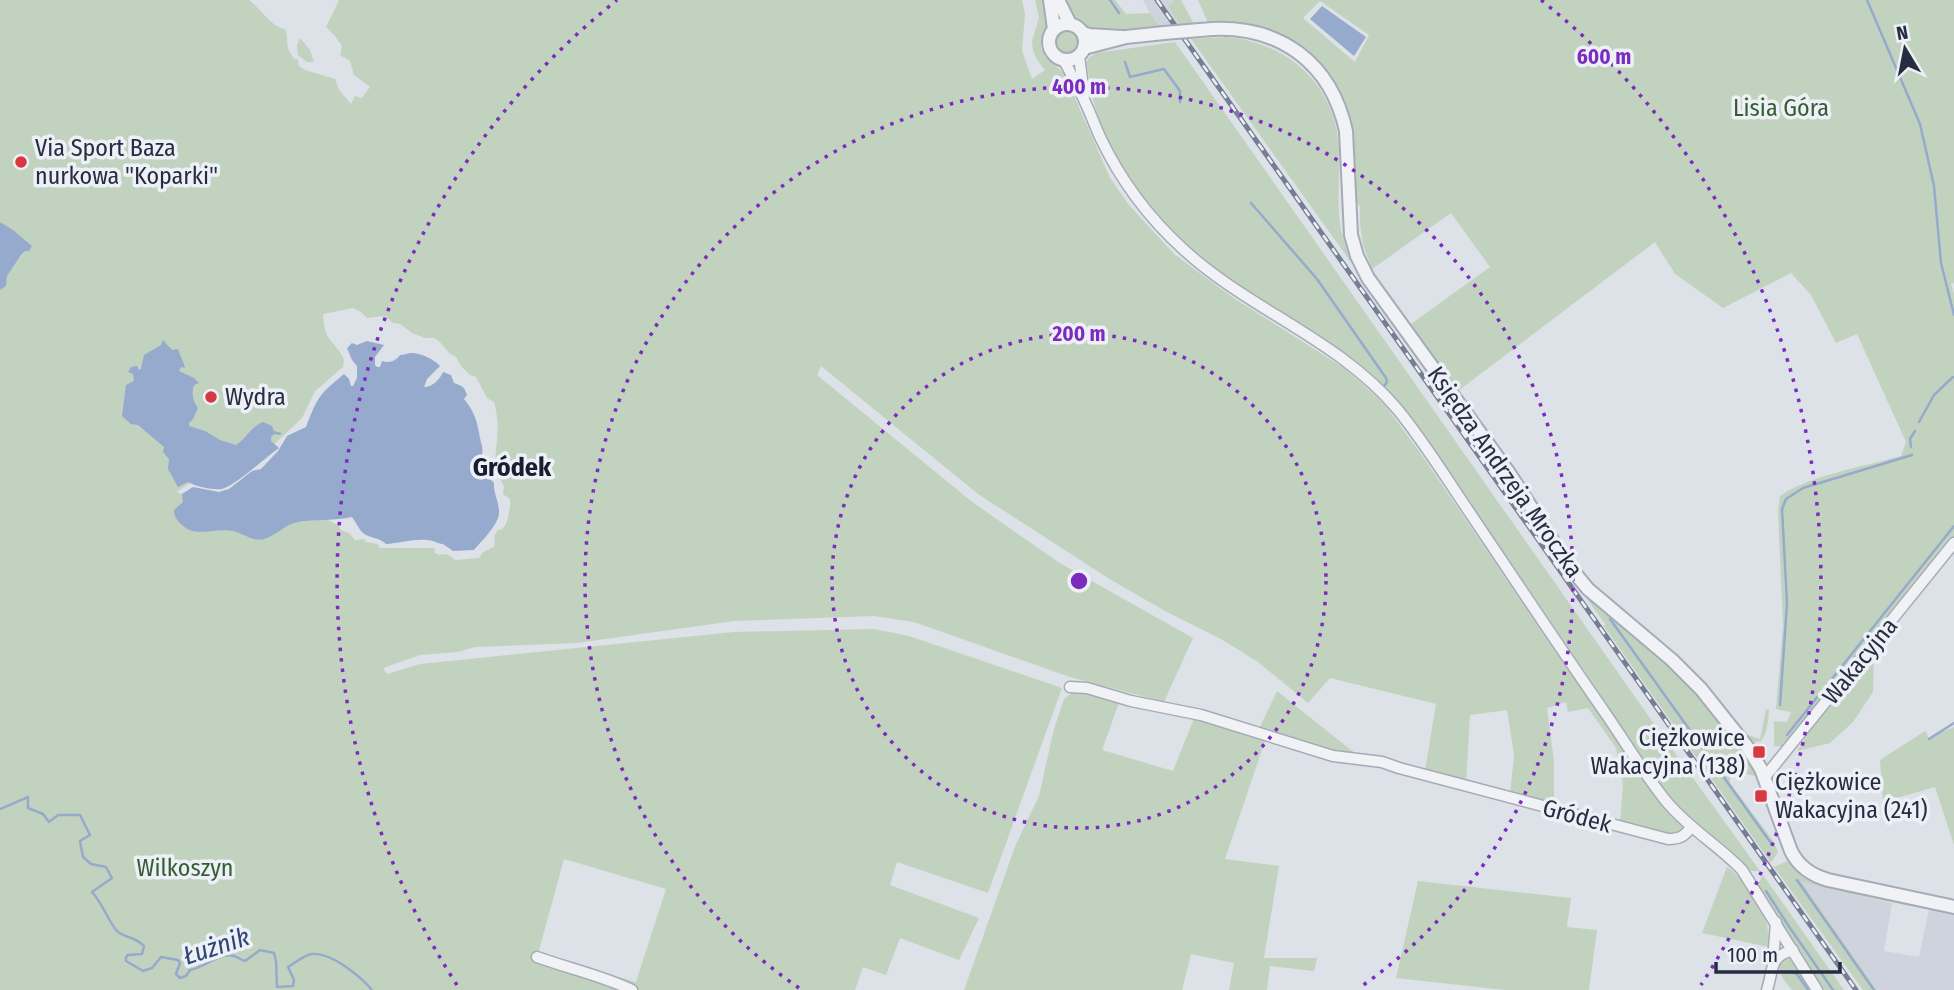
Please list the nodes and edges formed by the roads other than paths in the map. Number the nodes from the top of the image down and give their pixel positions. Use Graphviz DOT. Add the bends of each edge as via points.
graph roads {
  1 [pos="1051,0"];
  2 [pos="1058,0"];
  3 [pos="1070,24"];
  4 [pos="1054,29"];
  5 [pos="1083,33"];
  6 [pos="1126,37"];
  7 [pos="1081,52"];
  8 [pos="1063,60"];
  9 [pos="1084,96"];
  10 [pos="1954,543"];
  11 [pos="1070,687"];
  12 [pos="1764,778"];
  13 [pos="1691,827"];
  14 [pos="1954,907"];
  15 [pos="1776,922"];
  16 [pos="1793,950"];
  17 [pos="537,957"];
  18 [pos="1773,962"];
  19 [pos="632,990"];
  20 [pos="1767,990"];
  21 [pos="1817,990"];
  1 -- 4 [label="street"];
  2 -- 3 [label="street"];
  3 -- 4 [label="street"];
  3 -- 5 [label="street"];
  4 -- 8 [label="street" via="1049,47"];
  5 -- 6 [label="street, Księdza Andrzeja Mroczka"];
  5 -- 7 [label="street"];
  6 -- 7 [label="street, Księdza Andrzeja Mroczka"];
  6 -- 12 [label="street, Księdza Andrzeja Mroczka, bridge" via="1240,30 1269,37 1298,52 1321,74 1344,123 1351,235 1368,278 1509,473 1569,566 1588,589 1701,689 1748,748"];
  7 -- 8 [label="street" via="1074,59"];
  7 -- 9 [label="street"];
  8 -- 9 [label="street"];
  9 -- 13 [label="street" via="1122,176 1168,235 1225,283 1357,369 1396,407 1665,800"];
  10 -- 12 [label="street, Wakacyjna"];
  11 -- 13 [label="street, Gródek" via="1201,715 1333,756 1382,762 1668,839 1686,835"];
  12 -- 14 [label="street, Księdza Andrzeja Mroczka" via="1791,851 1810,873 1837,883"];
  13 -- 15 [label="street" via="1727,854"];
  15 -- 16 [label="street"];
  15 -- 18 [label="street"];
  16 -- 18 [label="street"];
  16 -- 21 [label="street"];
  17 -- 19 [label="street"];
  18 -- 20 [label="street"];
}
